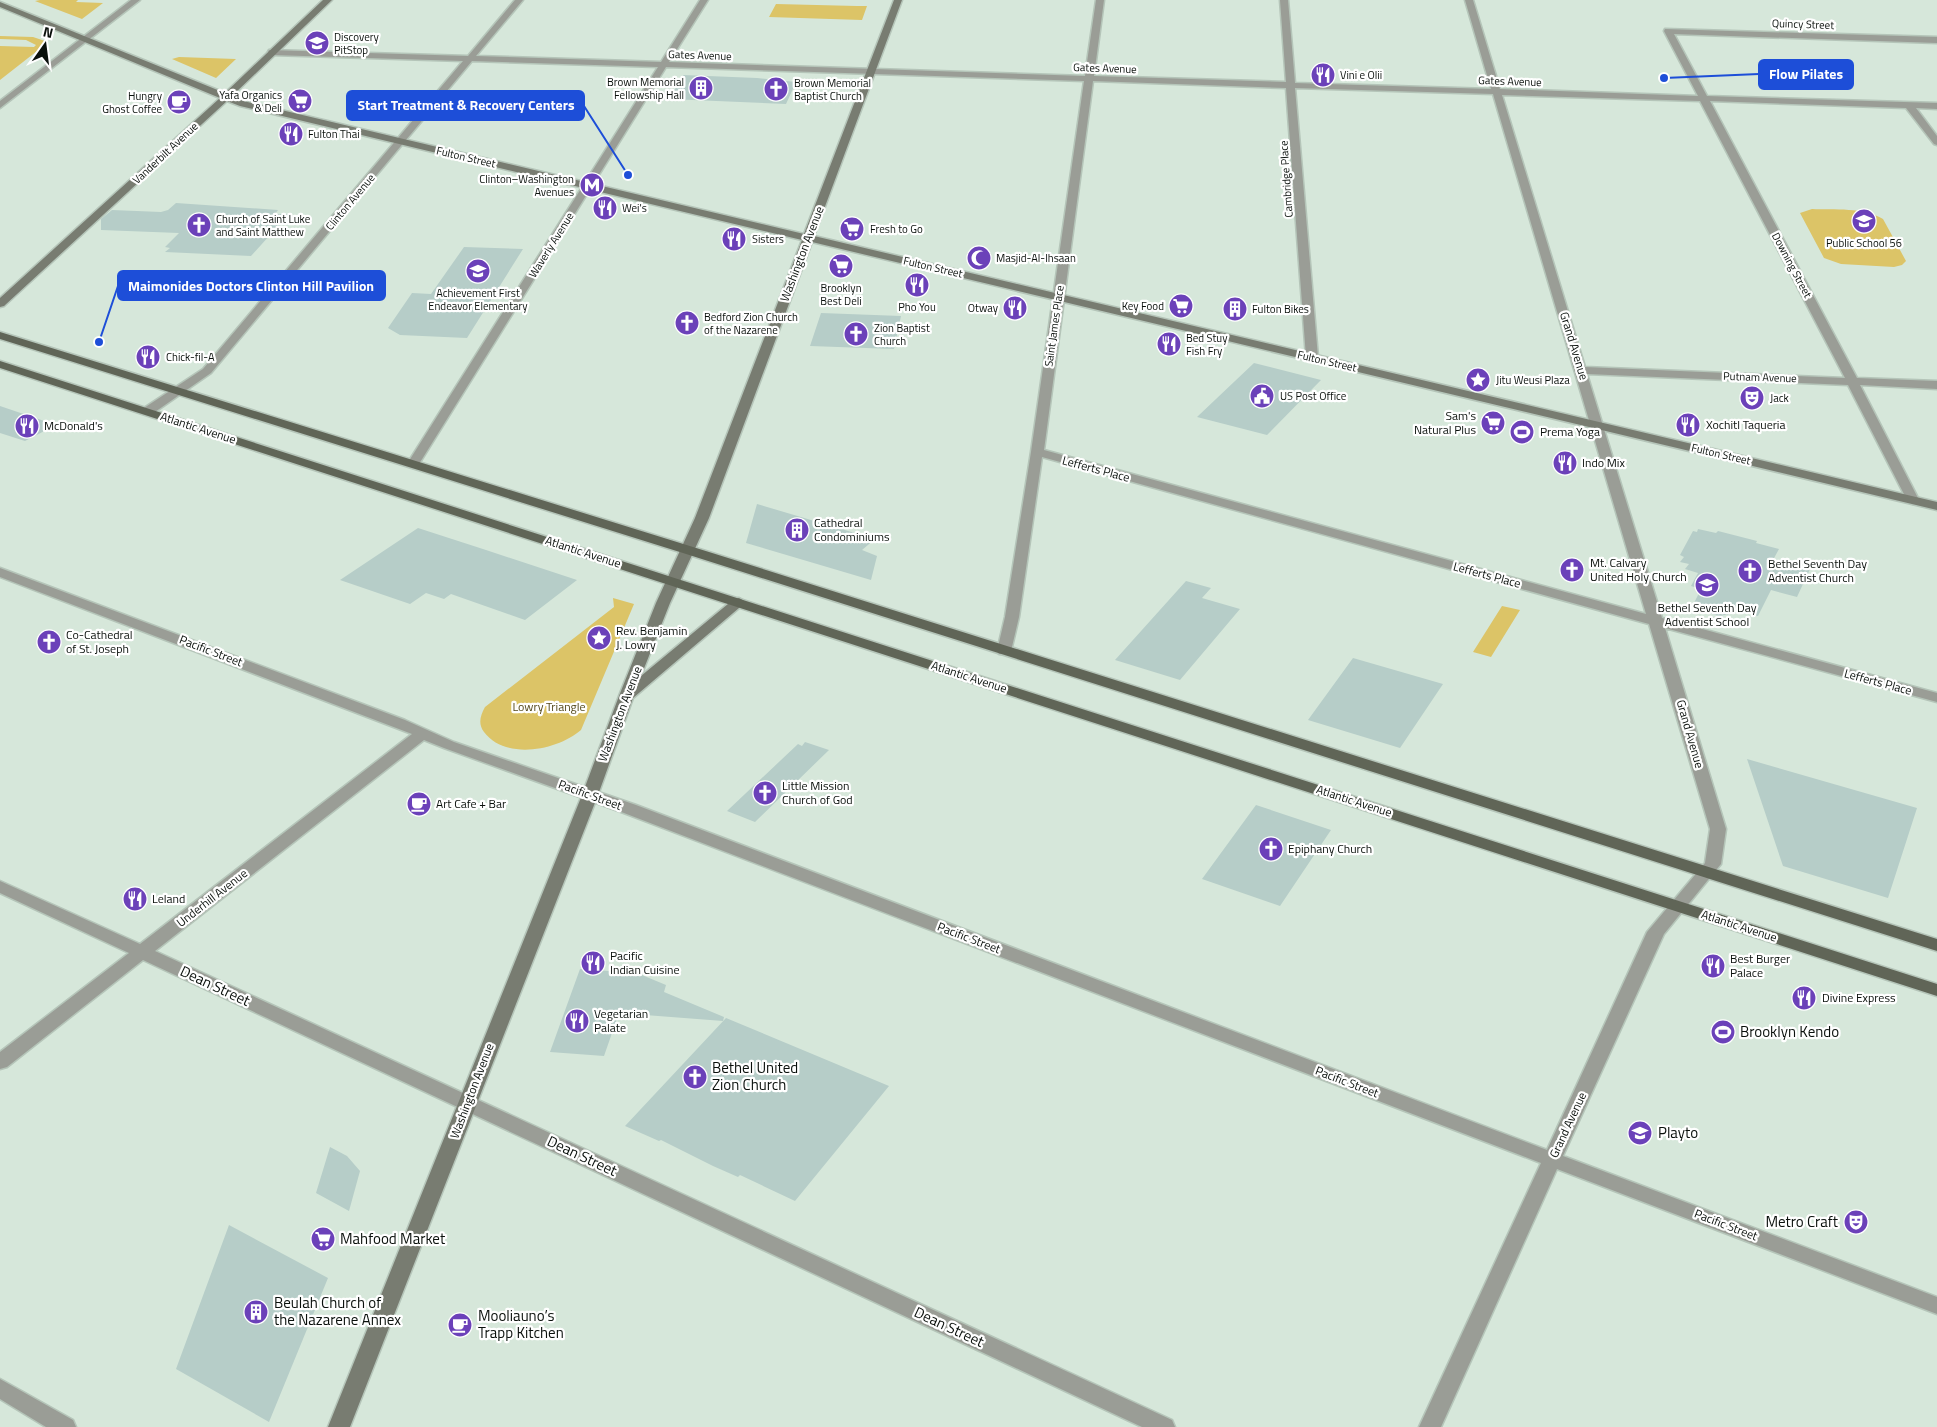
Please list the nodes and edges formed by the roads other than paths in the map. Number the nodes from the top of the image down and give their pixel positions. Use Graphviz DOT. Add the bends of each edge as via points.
graph roads {
  1 [pos="136,0"];
  2 [pos="328,0"];
  3 [pos="519,0"];
  4 [pos="704,0"];
  5 [pos="898,0"];
  6 [pos="1100,0"];
  7 [pos="1284,0"];
  8 [pos="1469,0"];
  9 [pos="0,4"];
  10 [pos="1668,32"];
  11 [pos="84,40"];
  12 [pos="1937,40"];
  13 [pos="272,52"];
  14 [pos="470,58"];
  15 [pos="664,65"];
  16 [pos="871,71"];
  17 [pos="1089,78"];
  18 [pos="1291,85"];
  19 [pos="1497,92"];
  20 [pos="225,98"];
  21 [pos="1704,98"];
  22 [pos="0,105"];
  23 [pos="1909,105"];
  24 [pos="1937,106"];
  25 [pos="400,141"];
  26 [pos="1937,142"];
  27 [pos="589,186"];
  28 [pos="808,238"];
  29 [pos="1058,297"];
  30 [pos="0,304"];
  31 [pos="0,335"];
  32 [pos="1312,357"];
  33 [pos="0,364"];
  34 [pos="1582,370"];
  35 [pos="1853,381"];
  36 [pos="1937,385"];
  37 [pos="178,390"];
  38 [pos="148,412"];
  39 [pos="1598,425"];
  40 [pos="1037,452"];
  41 [pos="413,464"];
  42 [pos="1913,500"];
  43 [pos="1937,506"];
  44 [pos="688,550"];
  45 [pos="0,572"];
  46 [pos="673,581"];
  47 [pos="739,602"];
  48 [pos="1657,622"];
  49 [pos="1004,651"];
  50 [pos="626,696"];
  51 [pos="1937,698"];
  52 [pos="423,733"];
  53 [pos="590,795"];
  54 [pos="1706,872"];
  55 [pos="0,886"];
  56 [pos="1678,906"];
  57 [pos="1937,945"];
  58 [pos="142,952"];
  59 [pos="1937,990"];
  60 [pos="0,1062"];
  61 [pos="468,1103"];
  62 [pos="1552,1160"];
  63 [pos="1937,1306"];
  64 [pos="0,1388"];
  65 [pos="65,1427"];
  66 [pos="339,1427"];
  67 [pos="1164,1427"];
  68 [pos="1430,1427"];
  1 -- 11 [label="street"];
  2 -- 13 [label="main road, Vanderbilt Avenue"];
  3 -- 14 [label="street, Clinton Avenue"];
  4 -- 15 [label="street, Waverly Avenue"];
  5 -- 16 [label="main road, Washington Avenue"];
  6 -- 17 [label="street, Saint James Place"];
  7 -- 18 [label="street, Cambridge Place"];
  8 -- 19 [label="street, Grand Avenue"];
  9 -- 11 [label="main road, Fulton Street"];
  10 -- 12 [label="street, Quincy Street"];
  10 -- 21 [label="street, Downing Street"];
  11 -- 20 [label="main road, Fulton Street"];
  11 -- 22 [label="street"];
  13 -- 14 [label="street, Gates Avenue"];
  13 -- 20 [label="main road, Vanderbilt Avenue"];
  14 -- 15 [label="street, Gates Avenue"];
  14 -- 25 [label="street, Clinton Avenue"];
  15 -- 16 [label="street, Gates Avenue"];
  15 -- 27 [label="street, Waverly Avenue"];
  16 -- 17 [label="street, Gates Avenue"];
  16 -- 28 [label="main road, Washington Avenue"];
  17 -- 18 [label="street, Gates Avenue"];
  17 -- 29 [label="street, Saint James Place"];
  18 -- 19 [label="street, Gates Avenue"];
  18 -- 32 [label="street, Cambridge Place"];
  19 -- 21 [label="street, Gates Avenue"];
  19 -- 34 [label="street, Grand Avenue"];
  20 -- 25 [label="main road, Fulton Street"];
  20 -- 30 [label="main road, Vanderbilt Avenue"];
  21 -- 23 [label="street, Gates Avenue"];
  21 -- 35 [label="street, Downing Street"];
  23 -- 24 [label="street, Gates Avenue"];
  23 -- 26 [label="street"];
  25 -- 27 [label="main road, Fulton Street"];
  25 -- 37 [label="street, Clinton Avenue" via="207,371"];
  27 -- 28 [label="main road, Fulton Street"];
  27 -- 41 [label="street, Waverly Avenue"];
  28 -- 29 [label="main road, Fulton Street"];
  28 -- 44 [label="main road, Washington Avenue"];
  29 -- 32 [label="main road, Fulton Street"];
  29 -- 40 [label="street, Saint James Place"];
  31 -- 37 [label="main road"];
  32 -- 39 [label="main road, Fulton Street"];
  33 -- 38 [label="main road, Atlantic Avenue"];
  34 -- 35 [label="street, Putnam Avenue"];
  34 -- 39 [label="street, Grand Avenue"];
  35 -- 36 [label="street, Putnam Avenue"];
  35 -- 42 [label="street, Downing Street"];
  37 -- 38 [label="street, Clinton Avenue"];
  37 -- 41 [label="main road"];
  38 -- 46 [label="main road, Atlantic Avenue"];
  39 -- 42 [label="main road, Fulton Street"];
  39 -- 48 [label="street, Grand Avenue"];
  40 -- 48 [label="street, Lefferts Place"];
  40 -- 49 [label="street, Saint James Place"];
  41 -- 44 [label="main road"];
  42 -- 43 [label="main road, Fulton Street"];
  44 -- 46 [label="main road, Washington Avenue"];
  44 -- 49 [label="main road"];
  45 -- 52 [label="street, Pacific Street"];
  46 -- 47 [label="main road, Atlantic Avenue"];
  46 -- 50 [label="main road, Washington Avenue"];
  47 -- 50 [label="main road"];
  47 -- 56 [label="main road, Atlantic Avenue"];
  48 -- 51 [label="street, Lefferts Place"];
  48 -- 54 [label="street, Grand Avenue" via="1718,829 1713,864"];
  49 -- 54 [label="main road"];
  50 -- 53 [label="main road, Washington Avenue"];
  52 -- 53 [label="street, Pacific Street"];
  52 -- 58 [label="street, Underhill Avenue"];
  53 -- 61 [label="main road, Washington Avenue"];
  53 -- 62 [label="street, Pacific Street"];
  54 -- 56 [label="street, Grand Avenue"];
  54 -- 57 [label="main road"];
  55 -- 58 [label="street, Dean Street"];
  56 -- 59 [label="main road, Atlantic Avenue"];
  56 -- 62 [label="street, Grand Avenue" via="1656,932"];
  58 -- 60 [label="street, Underhill Avenue"];
  58 -- 61 [label="street, Dean Street"];
  61 -- 66 [label="main road, Washington Avenue"];
  61 -- 67 [label="street, Dean Street"];
  62 -- 63 [label="street, Pacific Street"];
  62 -- 68 [label="street, Grand Avenue"];
  64 -- 65 [label="street"];
}
